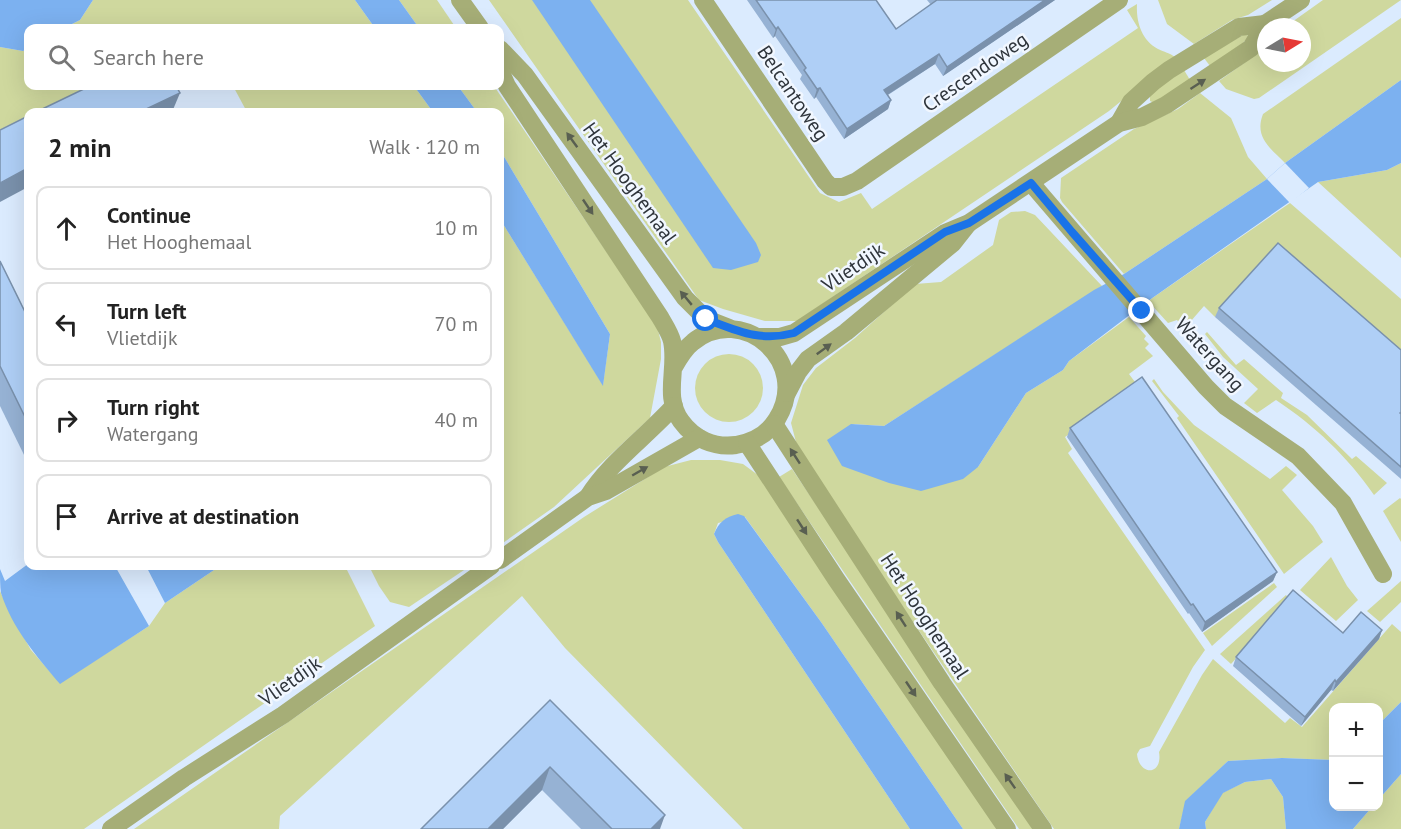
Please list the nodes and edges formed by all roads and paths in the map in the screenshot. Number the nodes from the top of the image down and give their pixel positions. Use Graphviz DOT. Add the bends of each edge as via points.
graph roads {
  1 [pos="460,0"];
  2 [pos="703,0"];
  3 [pos="1119,0"];
  4 [pos="1300,0"];
  5 [pos="1274,18"];
  6 [pos="477,24"];
  7 [pos="1257,25"];
  8 [pos="1257,38"];
  9 [pos="504,53"];
  10 [pos="504,79"];
  11 [pos="1119,123"];
  12 [pos="857,181"];
  13 [pos="1031,183"];
  14 [pos="969,223"];
  15 [pos="734,329"];
  16 [pos="759,338"];
  17 [pos="674,367"];
  18 [pos="787,393"];
  19 [pos="674,406"];
  20 [pos="774,424"];
  21 [pos="699,438"];
  22 [pos="747,443"];
  23 [pos="588,496"];
  24 [pos="504,557"];
  25 [pos="485,570"];
  26 [pos="1383,574"];
  27 [pos="111,829"];
  28 [pos="1007,829"];
  29 [pos="1043,829"];
  1 -- 6 [label="street"];
  2 -- 12 [label="street, Belcantoweg" via="825,181 831,187"];
  3 -- 12 [label="street, Crescendoweg"];
  4 -- 5 [label="street, Vlietdijk"];
  7 -- 11 [label="street, Vlietdijk" via="1239,27 1169,70 1131,102"];
  11 -- 8 [label="street, Vlietdijk, one-way" via="1166,105 1251,48"];
  15 -- 9 [label="street, Het Hooghemaal, one-way" via="706,319 685,298 525,75"];
  10 -- 17 [label="street, one-way" via="660,317 672,340"];
  11 -- 13 [label="street, Vlietdijk"];
  13 -- 14 [label="street, Vlietdijk"];
  13 -- 26 [label="street, Watergang" via="1206,387 1225,406 1298,456 1343,503"];
  14 -- 16 [label="street, Vlietdijk" via="945,232 794,333"];
  18 -- 14 [label="street, Vlietdijk, one-way" via="808,359 953,243"];
  15 -- 16 [label="street"];
  15 -- 17 [label="street" via="711,332 694,341"];
  16 -- 18 [label="street" via="779,359 786,374"];
  17 -- 19 [label="street"];
  18 -- 20 [label="street"];
  19 -- 21 [label="street" via="679,418"];
  19 -- 23 [label="street" via="599,478"];
  20 -- 22 [label="street" via="764,435"];
  29 -- 20 [label="street, Het Hooghemaal, one-way" via="942,683"];
  21 -- 22 [label="street" via="721,445"];
  23 -- 21 [label="street, one-way" via="606,491"];
  22 -- 28 [label="street, one-way"];
  23 -- 24 [label="street"];
  25 -- 27 [label="street, Vlietdijk" via="283,715"];
}
